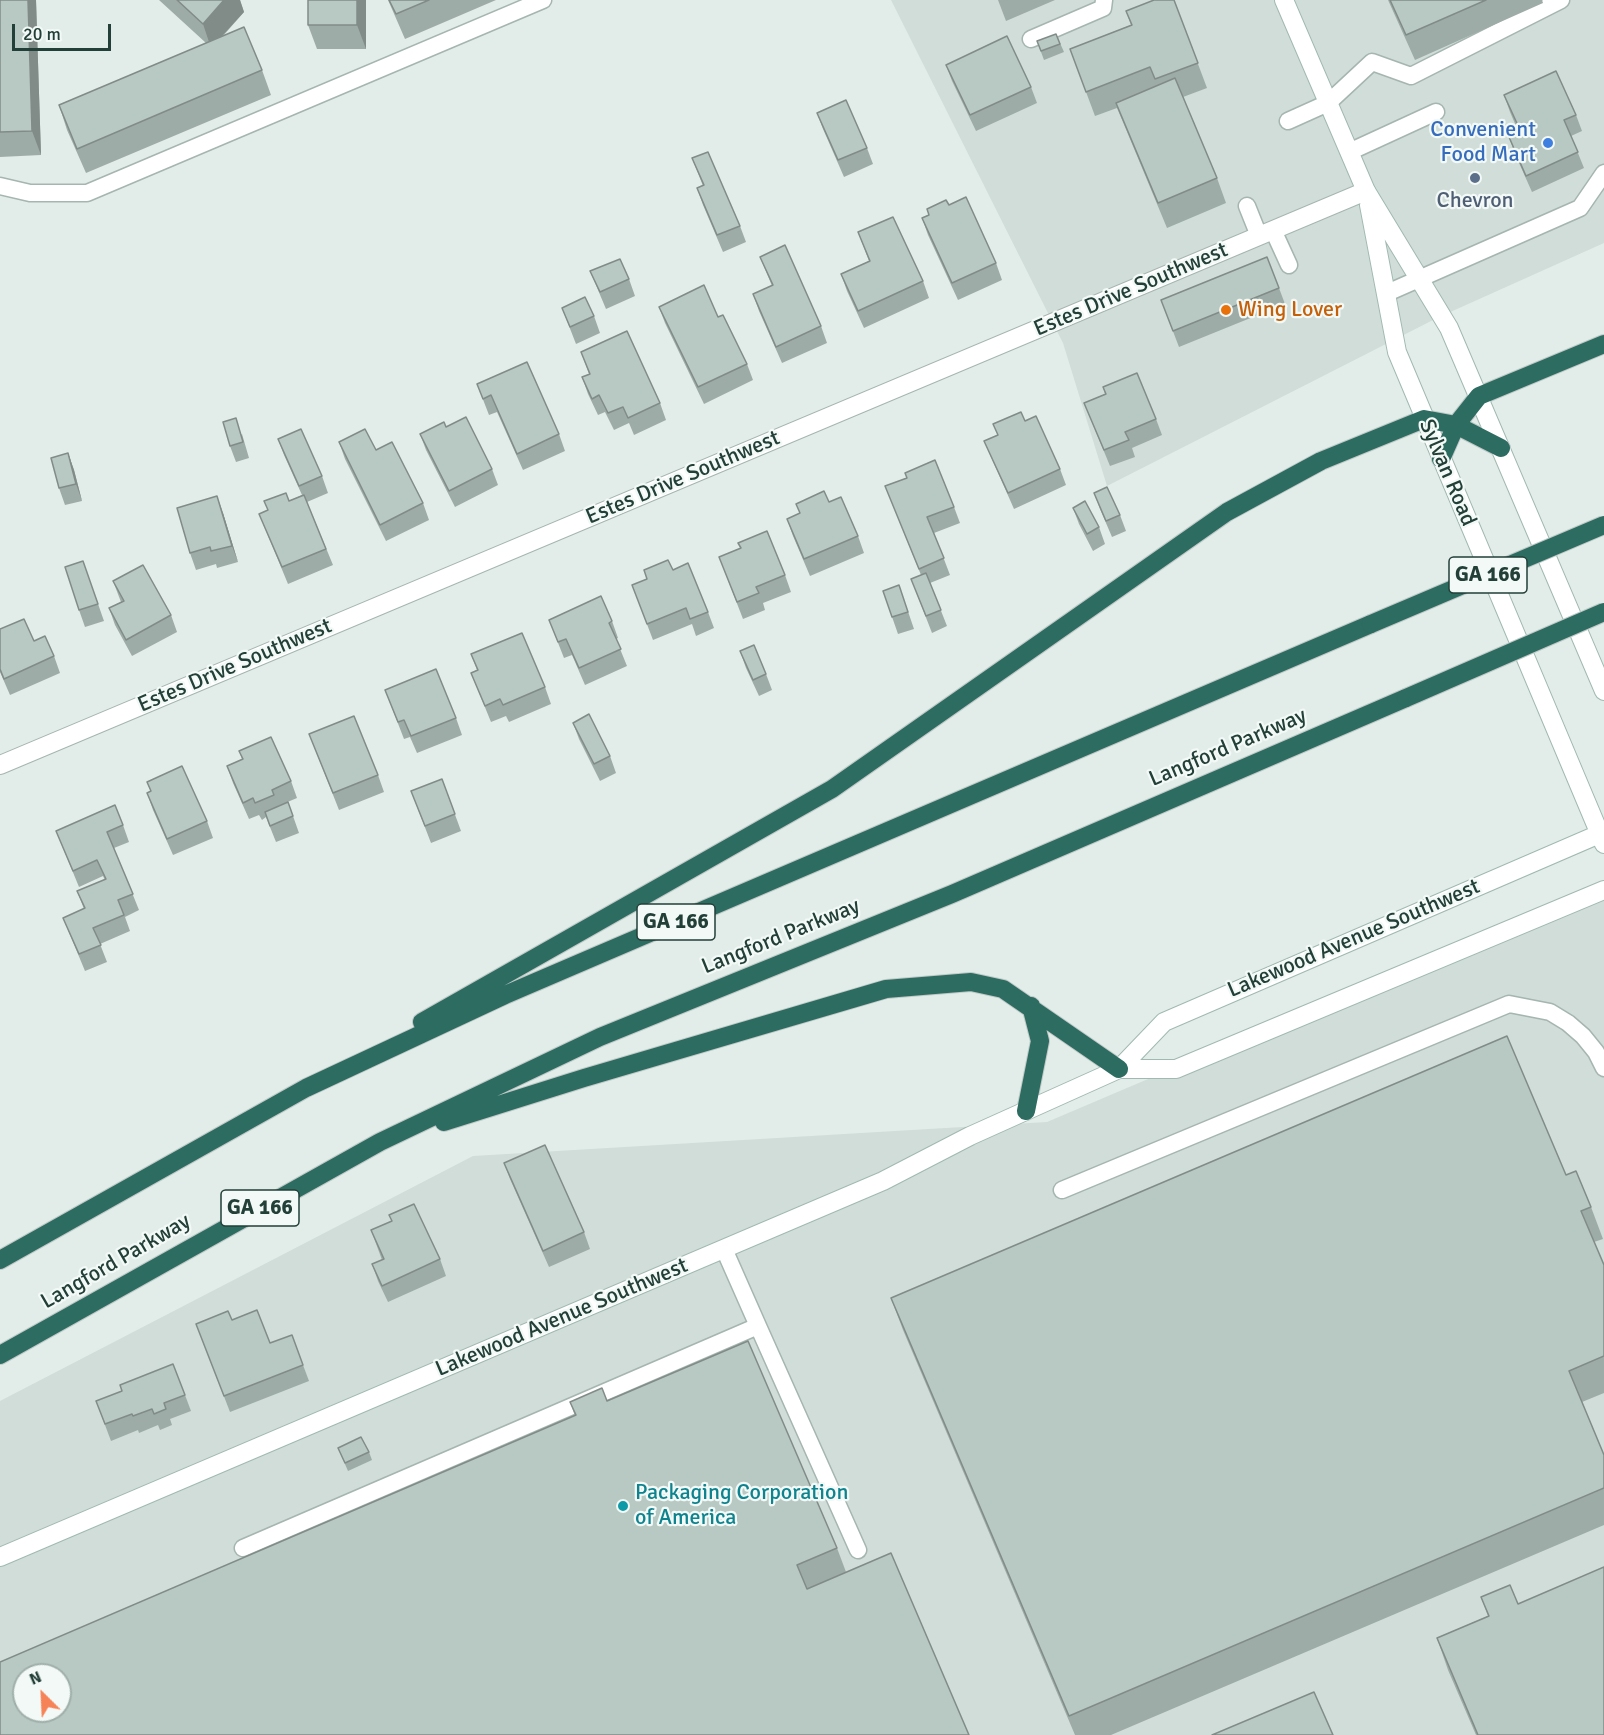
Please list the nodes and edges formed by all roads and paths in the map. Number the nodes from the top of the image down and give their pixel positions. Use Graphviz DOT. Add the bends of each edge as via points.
graph roads {
  1 [pos="543,0"];
  2 [pos="1104,0"];
  3 [pos="1284,0"];
  4 [pos="1561,0"];
  5 [pos="1031,39"];
  6 [pos="1328,103"];
  7 [pos="1436,112"];
  8 [pos="1288,121"];
  9 [pos="1349,152"];
  10 [pos="1604,174"];
  11 [pos="0,186"];
  12 [pos="1366,191"];
  13 [pos="1247,206"];
  14 [pos="1266,233"];
  15 [pos="1289,265"];
  16 [pos="1419,279"];
  17 [pos="1387,293"];
  18 [pos="1604,344"];
  19 [pos="1479,396"];
  20 [pos="1424,419"];
  21 [pos="1456,424"];
  22 [pos="1501,448"];
  23 [pos="1442,459"];
  24 [pos="1604,525"];
  25 [pos="1604,612"];
  26 [pos="1604,691"];
  27 [pos="0,765"];
  28 [pos="1602,837"];
  29 [pos="1604,890"];
  30 [pos="1031,1006"];
  31 [pos="1600,1050"];
  32 [pos="1604,1068"];
  33 [pos="1119,1069"];
  34 [pos="306,1088"];
  35 [pos="1026,1111"];
  36 [pos="380,1142"];
  37 [pos="1062,1190"];
  38 [pos="724,1249"];
  39 [pos="0,1260"];
  40 [pos="758,1326"];
  41 [pos="0,1355"];
  42 [pos="243,1548"];
  43 [pos="858,1550"];
  44 [pos="0,1557"];
  1 -- 11 [label="lane" via="87,194 30,193"];
  2 -- 5 [label="lane" via="1103,8"];
  3 -- 6 [label="street, Sylvan Road"];
  4 -- 6 [label="lane" via="1411,76 1372,62"];
  6 -- 8 [label="lane"];
  6 -- 9 [label="street, Sylvan Road"];
  7 -- 9 [label="lane"];
  9 -- 12 [label="street, Sylvan Road"];
  10 -- 16 [label="lane" via="1580,207"];
  12 -- 14 [label="street, Estes Drive Southwest"];
  12 -- 16 [label="street, Sylvan Road"];
  12 -- 17 [label="street, Sylvan Road"];
  13 -- 14 [label="lane"];
  14 -- 15 [label="lane"];
  14 -- 27 [label="street, Estes Drive Southwest"];
  16 -- 17 [label="lane"];
  16 -- 19 [label="street, Sylvan Road" via="1449,328"];
  17 -- 20 [label="street, Sylvan Road" via="1397,352"];
  18 -- 19 [label="highway"];
  19 -- 21 [label="highway"];
  19 -- 22 [label="street, Sylvan Road"];
  20 -- 21 [label="highway"];
  20 -- 23 [label="street, Sylvan Road"];
  20 -- 34 [label="highway" via="1321,461 1227,512 832,789"];
  21 -- 22 [label="highway"];
  21 -- 23 [label="highway"];
  22 -- 26 [label="street, Sylvan Road"];
  23 -- 28 [label="street, Sylvan Road"];
  24 -- 34 [label="highway, GA 166, bridge" via="505,995"];
  25 -- 36 [label="highway, Langford Parkway / GA 166, bridge" via="952,894 600,1036"];
  28 -- 33 [label="street, Lakewood Avenue Southwest" via="1164,1022"];
  29 -- 33 [label="street, Lakewood Avenue Southwest" via="1176,1069"];
  30 -- 33 [label="highway"];
  30 -- 35 [label="highway" via="1040,1041"];
  30 -- 36 [label="highway" via="1003,989 971,982 886,990"];
  31 -- 32 [label="lane"];
  31 -- 37 [label="lane" via="1550,1012 1509,1004"];
  33 -- 35 [label="street, Lakewood Avenue Southwest"];
  34 -- 39 [label="highway, GA 166"];
  35 -- 38 [label="street, Lakewood Avenue Southwest" via="883,1181"];
  36 -- 41 [label="highway, Langford Parkway / GA 166"];
  38 -- 40 [label="lane"];
  38 -- 44 [label="street, Lakewood Avenue Southwest"];
  40 -- 42 [label="lane"];
  40 -- 43 [label="lane"];
}
